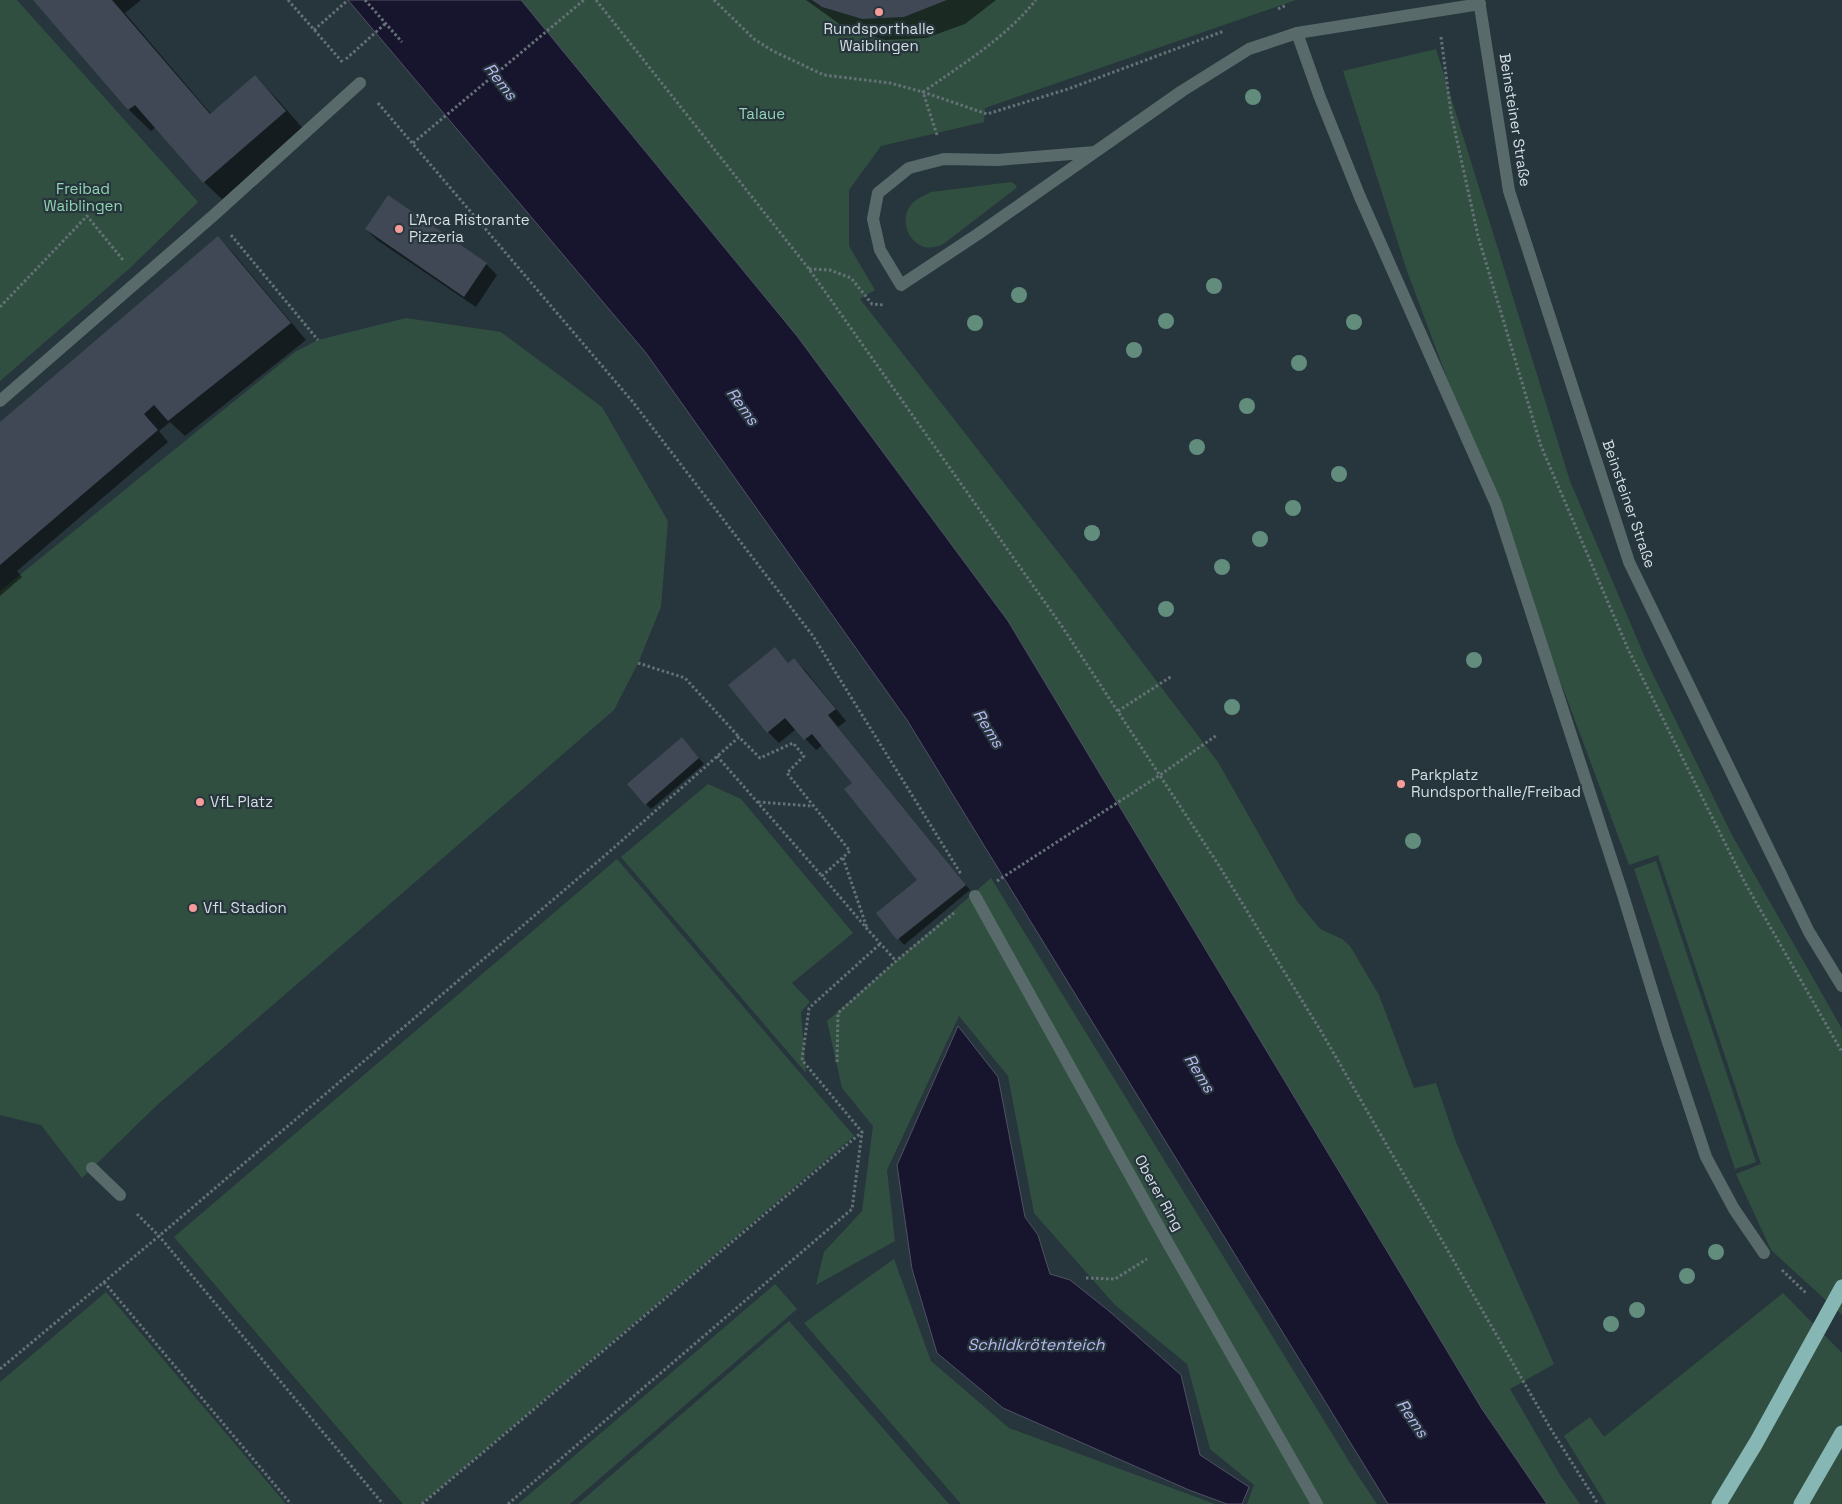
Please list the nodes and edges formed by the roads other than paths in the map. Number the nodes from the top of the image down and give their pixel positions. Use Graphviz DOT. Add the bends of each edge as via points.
graph roads {
  1 [pos="1479,2"];
  2 [pos="1297,33"];
  3 [pos="360,83"];
  4 [pos="1095,152"];
  5 [pos="0,401"];
  6 [pos="975,896"];
  7 [pos="1842,986"];
  8 [pos="92,1168"];
  9 [pos="120,1195"];
  10 [pos="1764,1253"];
  11 [pos="1842,1286"];
  12 [pos="1842,1433"];
  13 [pos="1317,1504"];
  14 [pos="1720,1504"];
  15 [pos="1802,1504"];
  1 -- 2 [label="street"];
  1 -- 7 [label="street, Beinsteiner Straße" via="1509,191 1629,562 1809,932"];
  2 -- 4 [label="street" via="1249,50"];
  2 -- 10 [label="street" via="1360,197 1496,504 1706,1157 1734,1209"];
  3 -- 5 [label="street"];
  4 -- 4 [label="street" via="998,160 944,159 909,168 878,193 873,219 880,250 901,285"];
  6 -- 13 [label="street, Oberer Ring"];
  8 -- 9 [label="street"];
  11 -- 14 [label="highway"];
  12 -- 15 [label="highway"];
}
